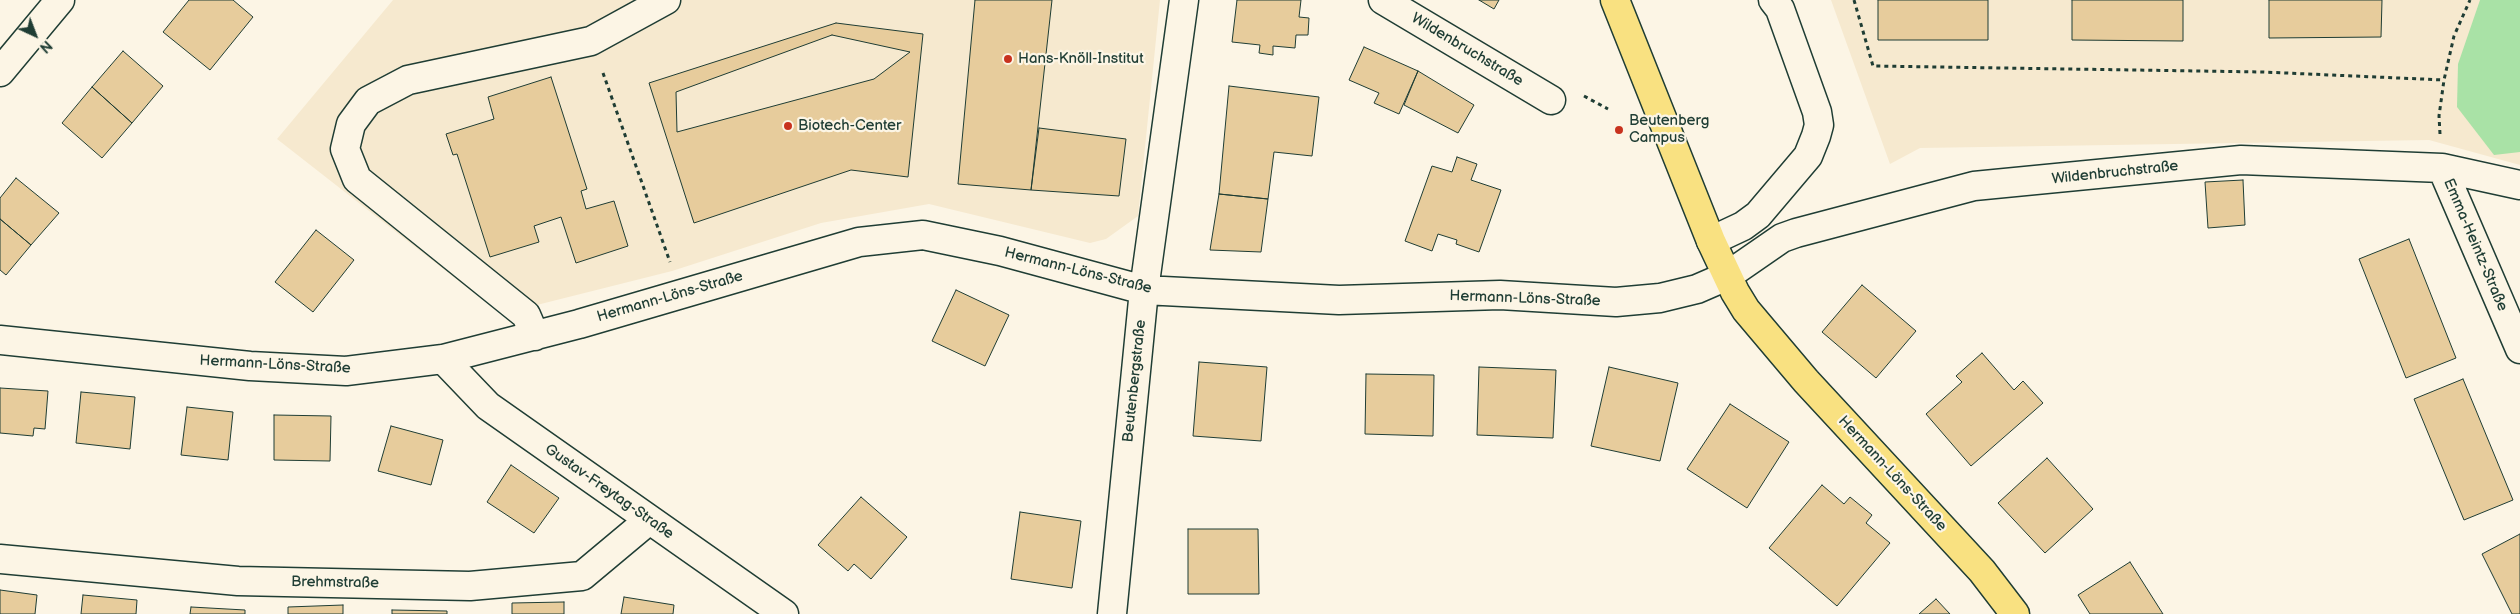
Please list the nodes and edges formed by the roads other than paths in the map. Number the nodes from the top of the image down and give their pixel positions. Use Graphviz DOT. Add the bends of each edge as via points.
graph roads {
  1 [pos="60,0"];
  2 [pos="666,0"];
  3 [pos="1184,0"];
  4 [pos="1383,0"];
  5 [pos="1615,0"];
  6 [pos="1773,0"];
  7 [pos="0,72"];
  8 [pos="1551,100"];
  9 [pos="2442,168"];
  10 [pos="2520,185"];
  11 [pos="1711,241"];
  12 [pos="1727,276"];
  13 [pos="1144,290"];
  14 [pos="535,336"];
  15 [pos="0,340"];
  16 [pos="2520,349"];
  17 [pos="443,359"];
  18 [pos="649,520"];
  19 [pos="0,559"];
  20 [pos="784,614"];
  21 [pos="1112,614"];
  22 [pos="2015,614"];
  1 -- 7 [label="street"];
  2 -- 14 [label="street" via="591,41 408,80 368,101 351,124 345,149 357,179 526,315"];
  3 -- 13 [label="street, Beutenbergstraße"];
  4 -- 8 [label="street, Wildenbruchstraße"];
  5 -- 11 [label="main road"];
  6 -- 11 [label="street" via="1780,9 1819,125 1808,156 1758,215"];
  9 -- 10 [label="street, Wildenbruchstraße"];
  9 -- 12 [label="street, Wildenbruchstraße" via="2241,160 1974,186 1782,238"];
  9 -- 16 [label="street, Emma-Heintz-Straße"];
  11 -- 12 [label="main road"];
  12 -- 13 [label="street, Hermann-Löns-Straße" via="1698,289 1667,297 1616,302 1500,295 1339,300"];
  12 -- 22 [label="main road, Hermann-Löns-Straße" via="1746,310 1762,330 1982,572"];
  13 -- 14 [label="street, Hermann-Löns-Straße" via="1000,251 923,235 859,242"];
  13 -- 21 [label="street, Beutenbergstraße"];
  14 -- 17 [label="street, Hermann-Löns-Straße"];
  15 -- 17 [label="street, Hermann-Löns-Straße" via="250,366 346,371"];
  17 -- 18 [label="street, Gustav-Freytag-Straße" via="488,406"];
  18 -- 19 [label="street, Brehmstraße" via="582,576 470,586 238,581"];
  18 -- 20 [label="street, Gustav-Freytag-Straße"];
}
